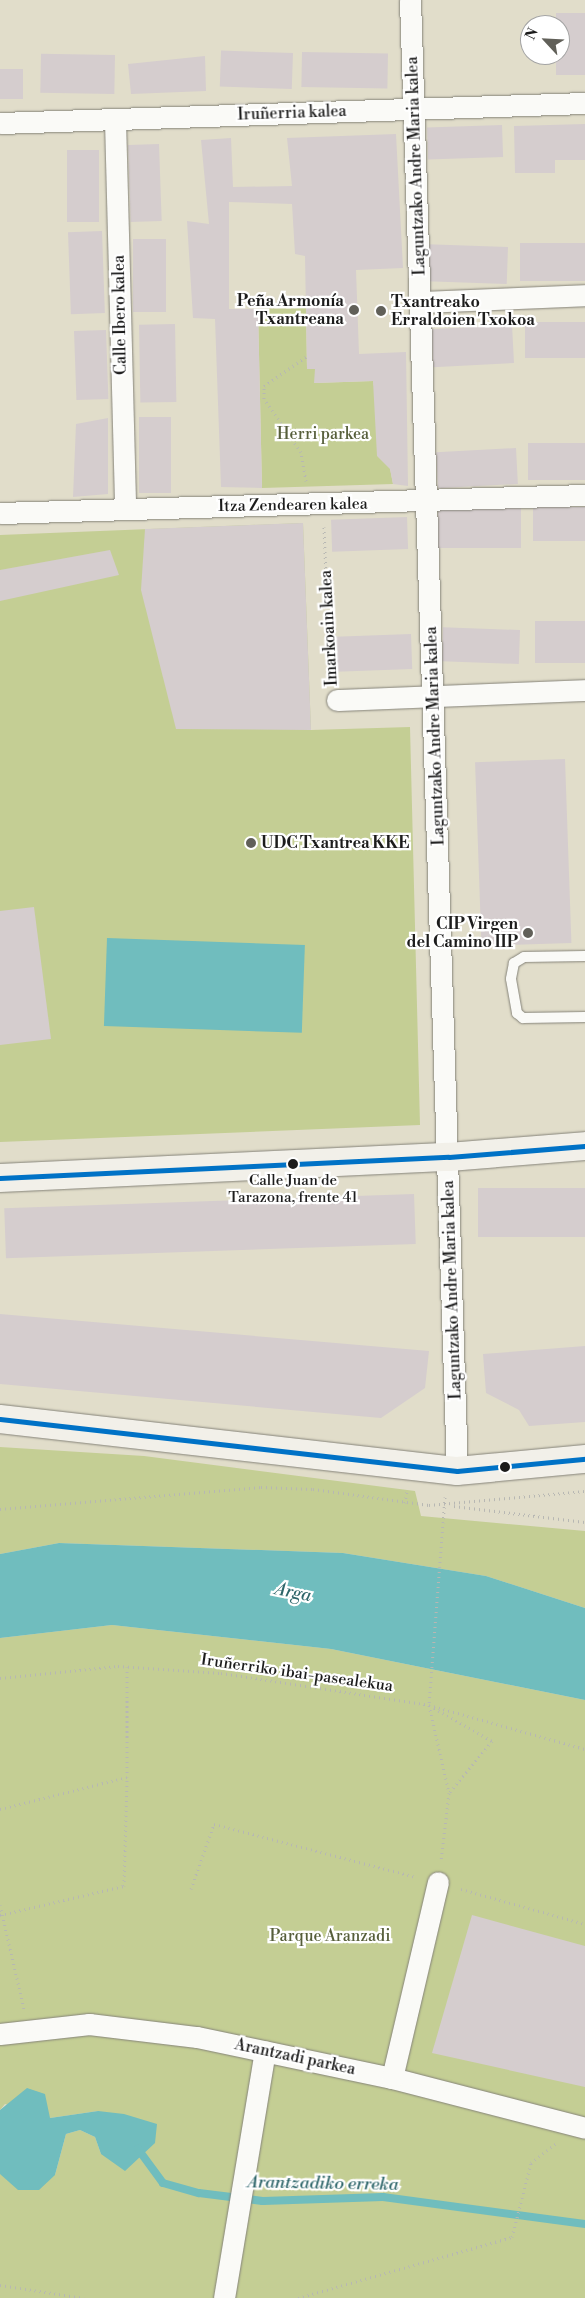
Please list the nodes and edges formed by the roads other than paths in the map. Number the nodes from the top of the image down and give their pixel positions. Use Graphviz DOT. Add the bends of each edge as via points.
graph roads {
  1 [pos="410,0"];
  2 [pos="585,103"];
  3 [pos="415,108"];
  4 [pos="115,120"];
  5 [pos="0,123"];
  6 [pos="406,128"];
  7 [pos="585,295"];
  8 [pos="421,302"];
  9 [pos="585,495"];
  10 [pos="424,502"];
  11 [pos="126,509"];
  12 [pos="0,513"];
  13 [pos="431,688"];
  14 [pos="585,690"];
  15 [pos="338,700"];
  16 [pos="585,956"];
  17 [pos="585,1017"];
  18 [pos="585,1146"];
  19 [pos="449,1157"];
  20 [pos="0,1178"];
  21 [pos="0,1419"];
  22 [pos="585,1459"];
  23 [pos="457,1472"];
  24 [pos="438,1882"];
  25 [pos="0,2034"];
  26 [pos="265,2051"];
  27 [pos="392,2078"];
  28 [pos="585,2128"];
  29 [pos="224,2297"];
  1 -- 3 [label="street, Laguntzako Andre Maria kalea"];
  2 -- 3 [label="street, Iruñerria kalea"];
  3 -- 4 [label="street, Iruñerria kalea"];
  3 -- 8 [label="street, Laguntzako Andre Maria kalea"];
  4 -- 5 [label="street, Iruñerria kalea"];
  4 -- 11 [label="street, Calle Ibero kalea"];
  6 -- 10 [label="street, Laguntzako Andre Maria kalea"];
  7 -- 8 [label="street"];
  8 -- 10 [label="street, Laguntzako Andre Maria kalea"];
  9 -- 10 [label="street, Itza Zendearen kalea"];
  10 -- 11 [label="street, Itza Zendearen kalea"];
  10 -- 13 [label="street, Laguntzako Andre Maria kalea"];
  11 -- 12 [label="street, Itza Zendearen kalea"];
  13 -- 14 [label="street, Imarkoain kalea"];
  13 -- 15 [label="street, Imarkoain kalea"];
  13 -- 19 [label="street, Laguntzako Andre Maria kalea"];
  16 -- 17 [label="lane" via="524,957 514,963 511,979 517,1013 523,1018"];
  18 -- 19 [label="street"];
  19 -- 20 [label="street"];
  19 -- 23 [label="street, Laguntzako Andre Maria kalea"];
  21 -- 23 [label="street"];
  22 -- 23 [label="street"];
  24 -- 27 [label="street"];
  25 -- 26 [label="street, Arantzadi parkea" via="90,2024 197,2037"];
  26 -- 27 [label="street, Arantzadi parkea"];
  26 -- 29 [label="street"];
  27 -- 28 [label="street, Arantzadi parkea"];
}
